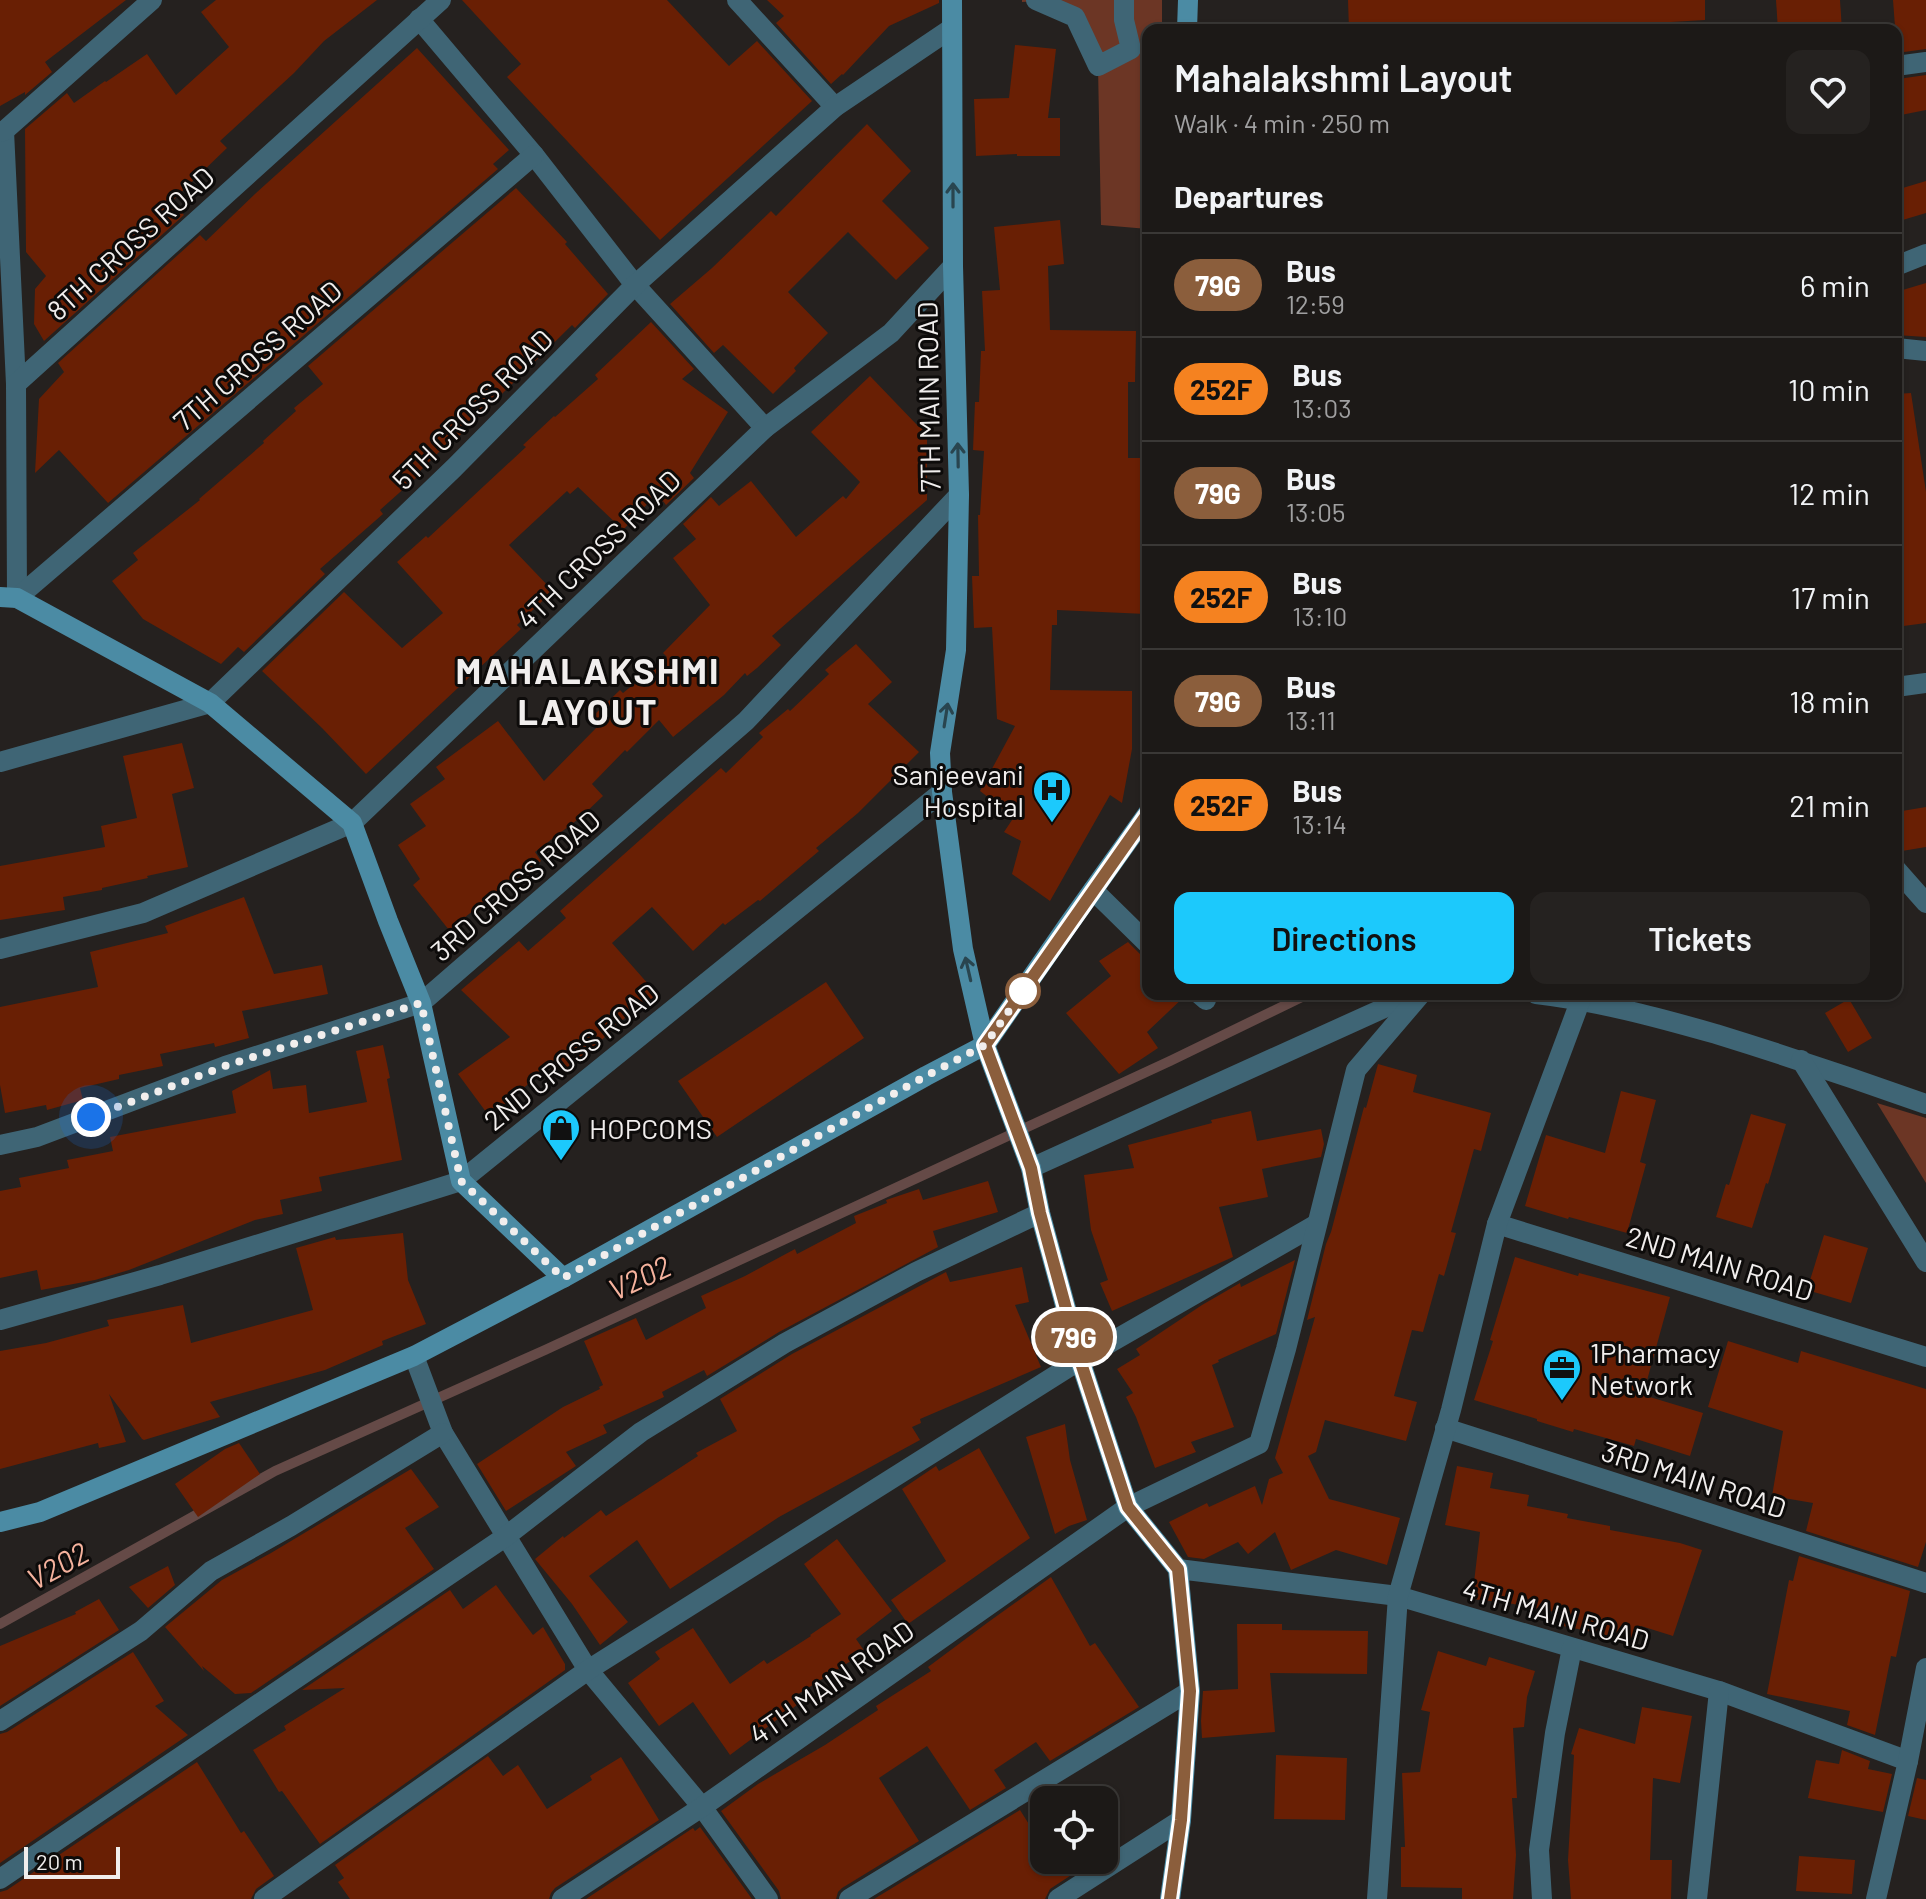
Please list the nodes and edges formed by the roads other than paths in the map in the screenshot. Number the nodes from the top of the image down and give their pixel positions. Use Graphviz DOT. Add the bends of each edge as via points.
graph roads {
  1 [pos="152,0"];
  2 [pos="441,0"];
  3 [pos="737,0"];
  4 [pos="952,0"];
  5 [pos="1036,0"];
  6 [pos="1124,0"];
  7 [pos="1188,0"];
  8 [pos="419,19"];
  9 [pos="1187,24"];
  10 [pos="952,28"];
  11 [pos="1926,62"];
  12 [pos="1902,65"];
  13 [pos="835,107"];
  14 [pos="2,132"];
  15 [pos="534,155"];
  16 [pos="1926,254"];
  17 [pos="1902,264"];
  18 [pos="953,266"];
  19 [pos="635,285"];
  20 [pos="1902,349"];
  21 [pos="1926,351"];
  22 [pos="16,384"];
  23 [pos="765,428"];
  24 [pos="959,495"];
  25 [pos="9,597"];
  26 [pos="1926,683"];
  27 [pos="1902,686"];
  28 [pos="210,703"];
  29 [pos="0,762"];
  30 [pos="942,792"];
  31 [pos="1142,821"];
  32 [pos="352,823"];
  33 [pos="1902,876"];
  34 [pos="1093,890"];
  35 [pos="1926,903"];
  36 [pos="1142,938"];
  37 [pos="0,949"];
  38 [pos="1405,1000"];
  39 [pos="1413,1000"];
  40 [pos="1581,1000"];
  41 [pos="1585,1000"];
  42 [pos="421,1003"];
  43 [pos="985,1045"];
  44 [pos="1801,1060"];
  45 [pos="1926,1104"];
  46 [pos="0,1145"];
  47 [pos="1031,1168"];
  48 [pos="461,1181"];
  49 [pos="1040,1213"];
  50 [pos="1317,1224"];
  51 [pos="1497,1224"];
  52 [pos="1926,1262"];
  53 [pos="563,1278"];
  54 [pos="0,1320"];
  55 [pos="414,1356"];
  56 [pos="1926,1357"];
  57 [pos="1080,1360"];
  58 [pos="1445,1428"];
  59 [pos="443,1433"];
  60 [pos="1128,1507"];
  61 [pos="0,1522"];
  62 [pos="505,1537"];
  63 [pos="1178,1569"];
  64 [pos="1926,1583"];
  65 [pos="1398,1596"];
  66 [pos="1572,1648"];
  67 [pos="1926,1668"];
  68 [pos="588,1670"];
  69 [pos="1190,1691"];
  70 [pos="1719,1691"];
  71 [pos="0,1721"];
  72 [pos="1908,1761"];
  73 [pos="702,1807"];
  74 [pos="1181,1820"];
  75 [pos="0,1879"];
  76 [pos="264,1899"];
  77 [pos="562,1899"];
  78 [pos="768,1899"];
  79 [pos="849,1899"];
  80 [pos="1058,1899"];
  81 [pos="1170,1899"];
  82 [pos="1377,1899"];
  83 [pos="1542,1899"];
  84 [pos="1697,1899"];
  85 [pos="1876,1899"];
  1 -- 14 [label="street"];
  2 -- 8 [label="street, 8TH CROSS ROAD"];
  3 -- 13 [label="street"];
  4 -- 10 [label="street, 7TH MAIN ROAD"];
  5 -- 6 [label="street" via="1075,17 1098,66 1131,49"];
  7 -- 9 [label="street"];
  8 -- 15 [label="street"];
  8 -- 22 [label="street, 8TH CROSS ROAD"];
  10 -- 13 [label="street, 5TH CROSS ROAD"];
  18 -- 10 [label="street, 7TH MAIN ROAD, one-way"];
  11 -- 12 [label="street"];
  13 -- 19 [label="street, 5TH CROSS ROAD"];
  14 -- 22 [label="street"];
  15 -- 19 [label="street"];
  15 -- 25 [label="street, 7TH CROSS ROAD"];
  16 -- 17 [label="street"];
  18 -- 23 [label="street, 4TH CROSS ROAD" via="891,333"];
  24 -- 18 [label="street, 7TH MAIN ROAD, one-way"];
  19 -- 23 [label="street"];
  19 -- 28 [label="street, 5TH CROSS ROAD"];
  20 -- 21 [label="street"];
  22 -- 25 [label="street"];
  23 -- 32 [label="street, 4TH CROSS ROAD"];
  30 -- 24 [label="street, 7TH MAIN ROAD, one-way" via="940,753 956,650"];
  24 -- 42 [label="street, 3RD CROSS ROAD" via="746,721"];
  25 -- 28 [label="street"];
  26 -- 27 [label="street"];
  28 -- 29 [label="street, 5TH CROSS ROAD"];
  28 -- 32 [label="street"];
  43 -- 30 [label="street, 7TH MAIN ROAD, one-way" via="963,949"];
  30 -- 48 [label="street, 2ND CROSS ROAD"];
  31 -- 34 [label="street"];
  32 -- 37 [label="street, 4TH CROSS ROAD" via="143,913"];
  32 -- 42 [label="street"];
  33 -- 35 [label="street"];
  34 -- 36 [label="street"];
  34 -- 43 [label="street"];
  38 -- 47 [label="street"];
  39 -- 50 [label="street, 4TH MAIN ROAD" via="1356,1070"];
  40 -- 51 [label="street"];
  41 -- 44 [label="street"];
  42 -- 46 [label="street, 3RD CROSS ROAD" via="225,1066 37,1137"];
  42 -- 48 [label="street"];
  43 -- 47 [label="street, 7TH MAIN ROAD"];
  43 -- 53 [label="street"];
  44 -- 45 [label="street"];
  44 -- 52 [label="street"];
  47 -- 49 [label="street, 7TH MAIN ROAD"];
  48 -- 53 [label="street"];
  48 -- 54 [label="street, 2ND CROSS ROAD"];
  49 -- 57 [label="street, 7TH MAIN ROAD"];
  49 -- 62 [label="street" via="785,1343 641,1432"];
  50 -- 57 [label="street"];
  50 -- 60 [label="street, 4TH MAIN ROAD" via="1259,1444"];
  51 -- 56 [label="street, 2ND MAIN ROAD"];
  51 -- 58 [label="street"];
  53 -- 55 [label="street"];
  55 -- 59 [label="street"];
  55 -- 61 [label="street" via="40,1512"];
  57 -- 60 [label="street, 7TH MAIN ROAD"];
  57 -- 68 [label="street"];
  58 -- 64 [label="street, 3RD MAIN ROAD"];
  58 -- 65 [label="street"];
  59 -- 62 [label="street"];
  59 -- 71 [label="street" via="211,1571 141,1631"];
  60 -- 63 [label="street"];
  60 -- 73 [label="street, 4TH MAIN ROAD"];
  62 -- 68 [label="street"];
  62 -- 75 [label="street"];
  63 -- 65 [label="street, 4TH MAIN ROAD"];
  63 -- 69 [label="street"];
  65 -- 66 [label="street, 4TH MAIN ROAD"];
  65 -- 82 [label="street"];
  66 -- 70 [label="street, 4TH MAIN ROAD"];
  66 -- 83 [label="street" via="1539,1850"];
  67 -- 72 [label="street"];
  68 -- 73 [label="street"];
  68 -- 76 [label="street"];
  69 -- 74 [label="street"];
  69 -- 79 [label="street"];
  70 -- 72 [label="street, 4TH MAIN ROAD"];
  70 -- 84 [label="street"];
  72 -- 85 [label="street"];
  73 -- 77 [label="street, 4TH MAIN ROAD"];
  73 -- 78 [label="street"];
  74 -- 80 [label="street"];
  74 -- 81 [label="street"];
}
